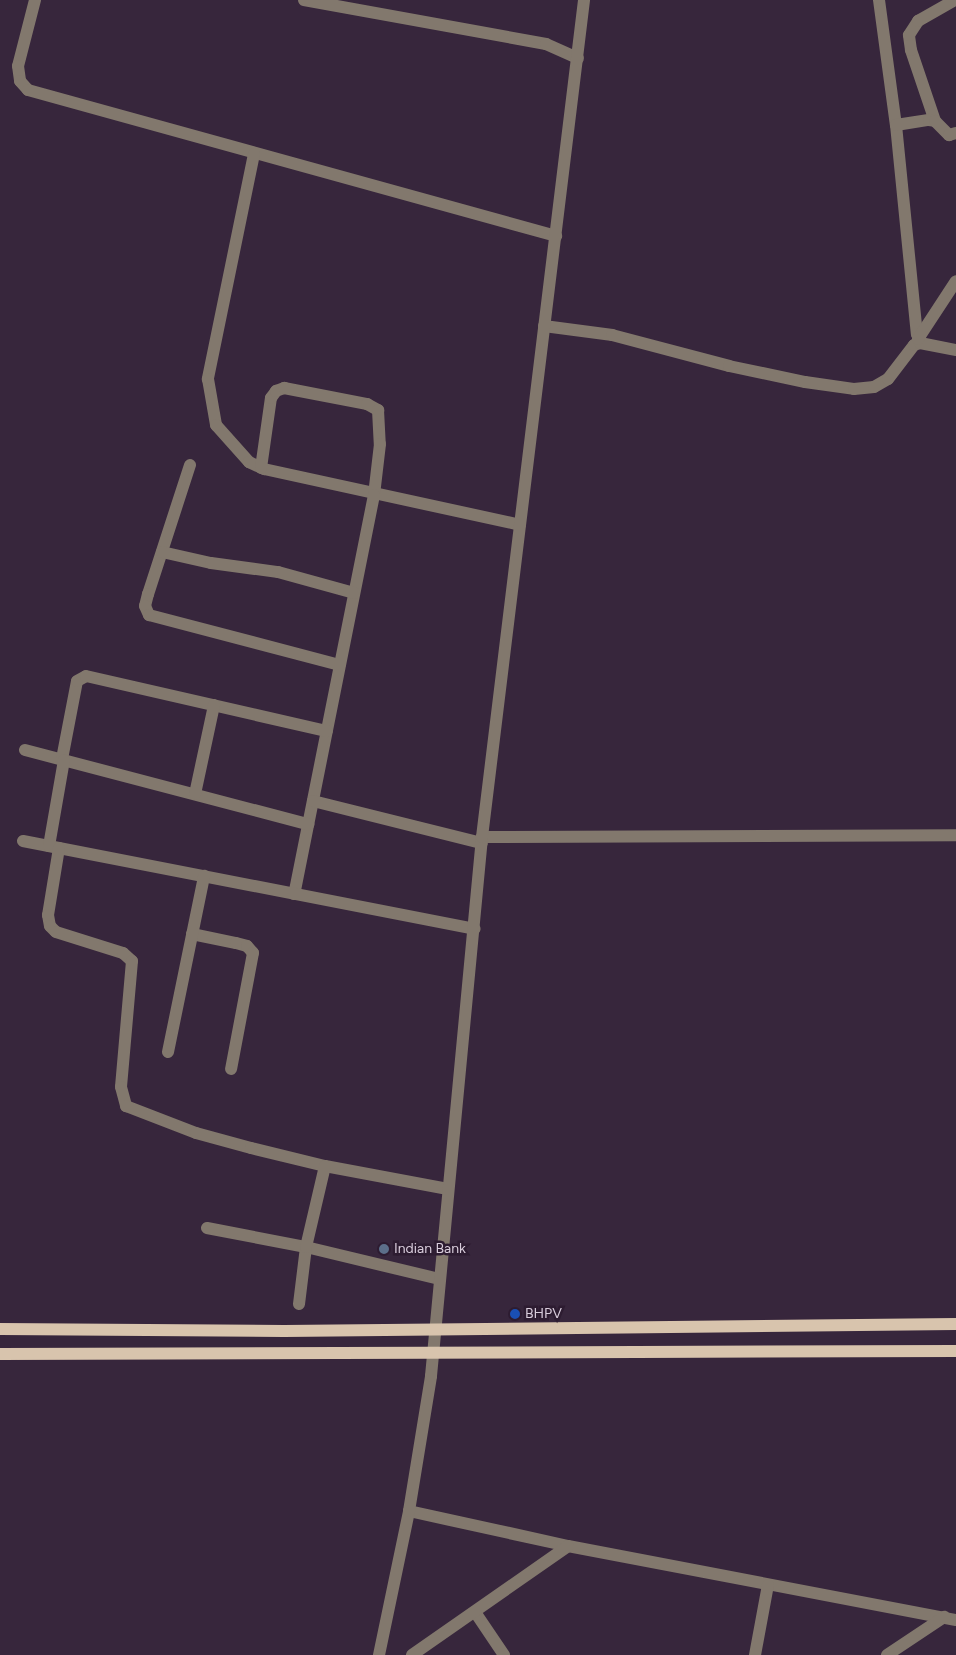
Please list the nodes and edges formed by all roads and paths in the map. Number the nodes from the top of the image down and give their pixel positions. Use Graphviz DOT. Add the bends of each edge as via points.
graph roads {
  1 [pos="35,0"];
  2 [pos="304,0"];
  3 [pos="584,0"];
  4 [pos="879,0"];
  5 [pos="955,0"];
  6 [pos="578,58"];
  7 [pos="935,121"];
  8 [pos="896,125"];
  9 [pos="956,133"];
  10 [pos="254,154"];
  11 [pos="556,236"];
  12 [pos="956,281"];
  13 [pos="544,326"];
  14 [pos="919,341"];
  15 [pos="956,350"];
  16 [pos="190,465"];
  17 [pos="261,468"];
  18 [pos="374,495"];
  19 [pos="520,525"];
  20 [pos="162,552"];
  21 [pos="354,593"];
  22 [pos="340,665"];
  23 [pos="214,705"];
  24 [pos="327,731"];
  25 [pos="25,750"];
  26 [pos="63,760"];
  27 [pos="195,794"];
  28 [pos="313,801"];
  29 [pos="308,824"];
  30 [pos="956,835"];
  31 [pos="482,840"];
  32 [pos="23,841"];
  33 [pos="54,847"];
  34 [pos="204,876"];
  35 [pos="294,894"];
  36 [pos="474,928"];
  37 [pos="192,934"];
  38 [pos="168,1052"];
  39 [pos="230,1069"];
  40 [pos="325,1166"];
  41 [pos="448,1189"];
  42 [pos="207,1228"];
  43 [pos="306,1247"];
  44 [pos="439,1279"];
  45 [pos="298,1304"];
  46 [pos="956,1324"];
  47 [pos="0,1329"];
  48 [pos="436,1330"];
  49 [pos="434,1351"];
  50 [pos="956,1351"];
  51 [pos="0,1354"];
  52 [pos="409,1511"];
  53 [pos="568,1546"];
  54 [pos="768,1585"];
  55 [pos="476,1612"];
  56 [pos="950,1619"];
  57 [pos="753,1653"];
  58 [pos="379,1655"];
  59 [pos="412,1655"];
  60 [pos="504,1655"];
  61 [pos="887,1655"];
  1 -- 10 [label="street" via="18,66 20,81 28,90"];
  2 -- 6 [label="street" via="546,44"];
  3 -- 6 [label="street"];
  4 -- 8 [label="street"];
  5 -- 7 [label="street" via="918,21 909,35"];
  6 -- 11 [label="street"];
  7 -- 8 [label="street"];
  7 -- 9 [label="street" via="949,135"];
  8 -- 14 [label="street"];
  10 -- 11 [label="street"];
  10 -- 17 [label="street" via="208,379 216,425 249,462"];
  11 -- 13 [label="street"];
  12 -- 14 [label="street"];
  13 -- 14 [label="street" via="612,335 739,368 854,389 874,387 888,379"];
  13 -- 19 [label="street"];
  14 -- 15 [label="street"];
  16 -- 20 [label="street"];
  17 -- 18 [label="street"];
  17 -- 18 [label="street" via="271,398 276,392 284,388 367,404 378,410 381,423"];
  18 -- 19 [label="street"];
  18 -- 21 [label="street"];
  19 -- 31 [label="street"];
  20 -- 21 [label="street" via="211,564 278,572"];
  20 -- 22 [label="street" via="145,606 149,615"];
  21 -- 22 [label="street"];
  22 -- 24 [label="street"];
  23 -- 24 [label="street"];
  23 -- 26 [label="street" via="86,676 78,681"];
  23 -- 27 [label="street"];
  24 -- 28 [label="street"];
  25 -- 26 [label="street"];
  26 -- 27 [label="street"];
  26 -- 33 [label="street"];
  27 -- 29 [label="street"];
  28 -- 29 [label="street"];
  28 -- 31 [label="street"];
  29 -- 35 [label="street"];
  30 -- 31 [label="street"];
  31 -- 36 [label="street"];
  32 -- 33 [label="street"];
  33 -- 34 [label="street"];
  33 -- 40 [label="street" via="48,915 50,926 56,932 123,953 132,961 121,1087 126,1106 196,1133"];
  34 -- 35 [label="street"];
  34 -- 37 [label="street"];
  35 -- 36 [label="street"];
  36 -- 41 [label="street"];
  37 -- 38 [label="street"];
  37 -- 39 [label="street" via="236,942 253,953"];
  40 -- 41 [label="street"];
  40 -- 43 [label="street"];
  41 -- 44 [label="street"];
  42 -- 43 [label="street"];
  43 -- 44 [label="street"];
  43 -- 45 [label="street"];
  44 -- 48 [label="street"];
  46 -- 48 [label="main road"];
  47 -- 48 [label="main road"];
  48 -- 49 [label="street"];
  49 -- 50 [label="main road"];
  49 -- 51 [label="main road"];
  49 -- 52 [label="street"];
  52 -- 53 [label="street"];
  52 -- 58 [label="street"];
  53 -- 54 [label="street"];
  53 -- 55 [label="street"];
  54 -- 56 [label="street"];
  54 -- 57 [label="street"];
  55 -- 59 [label="street"];
  55 -- 60 [label="street"];
  56 -- 61 [label="street"];
}
